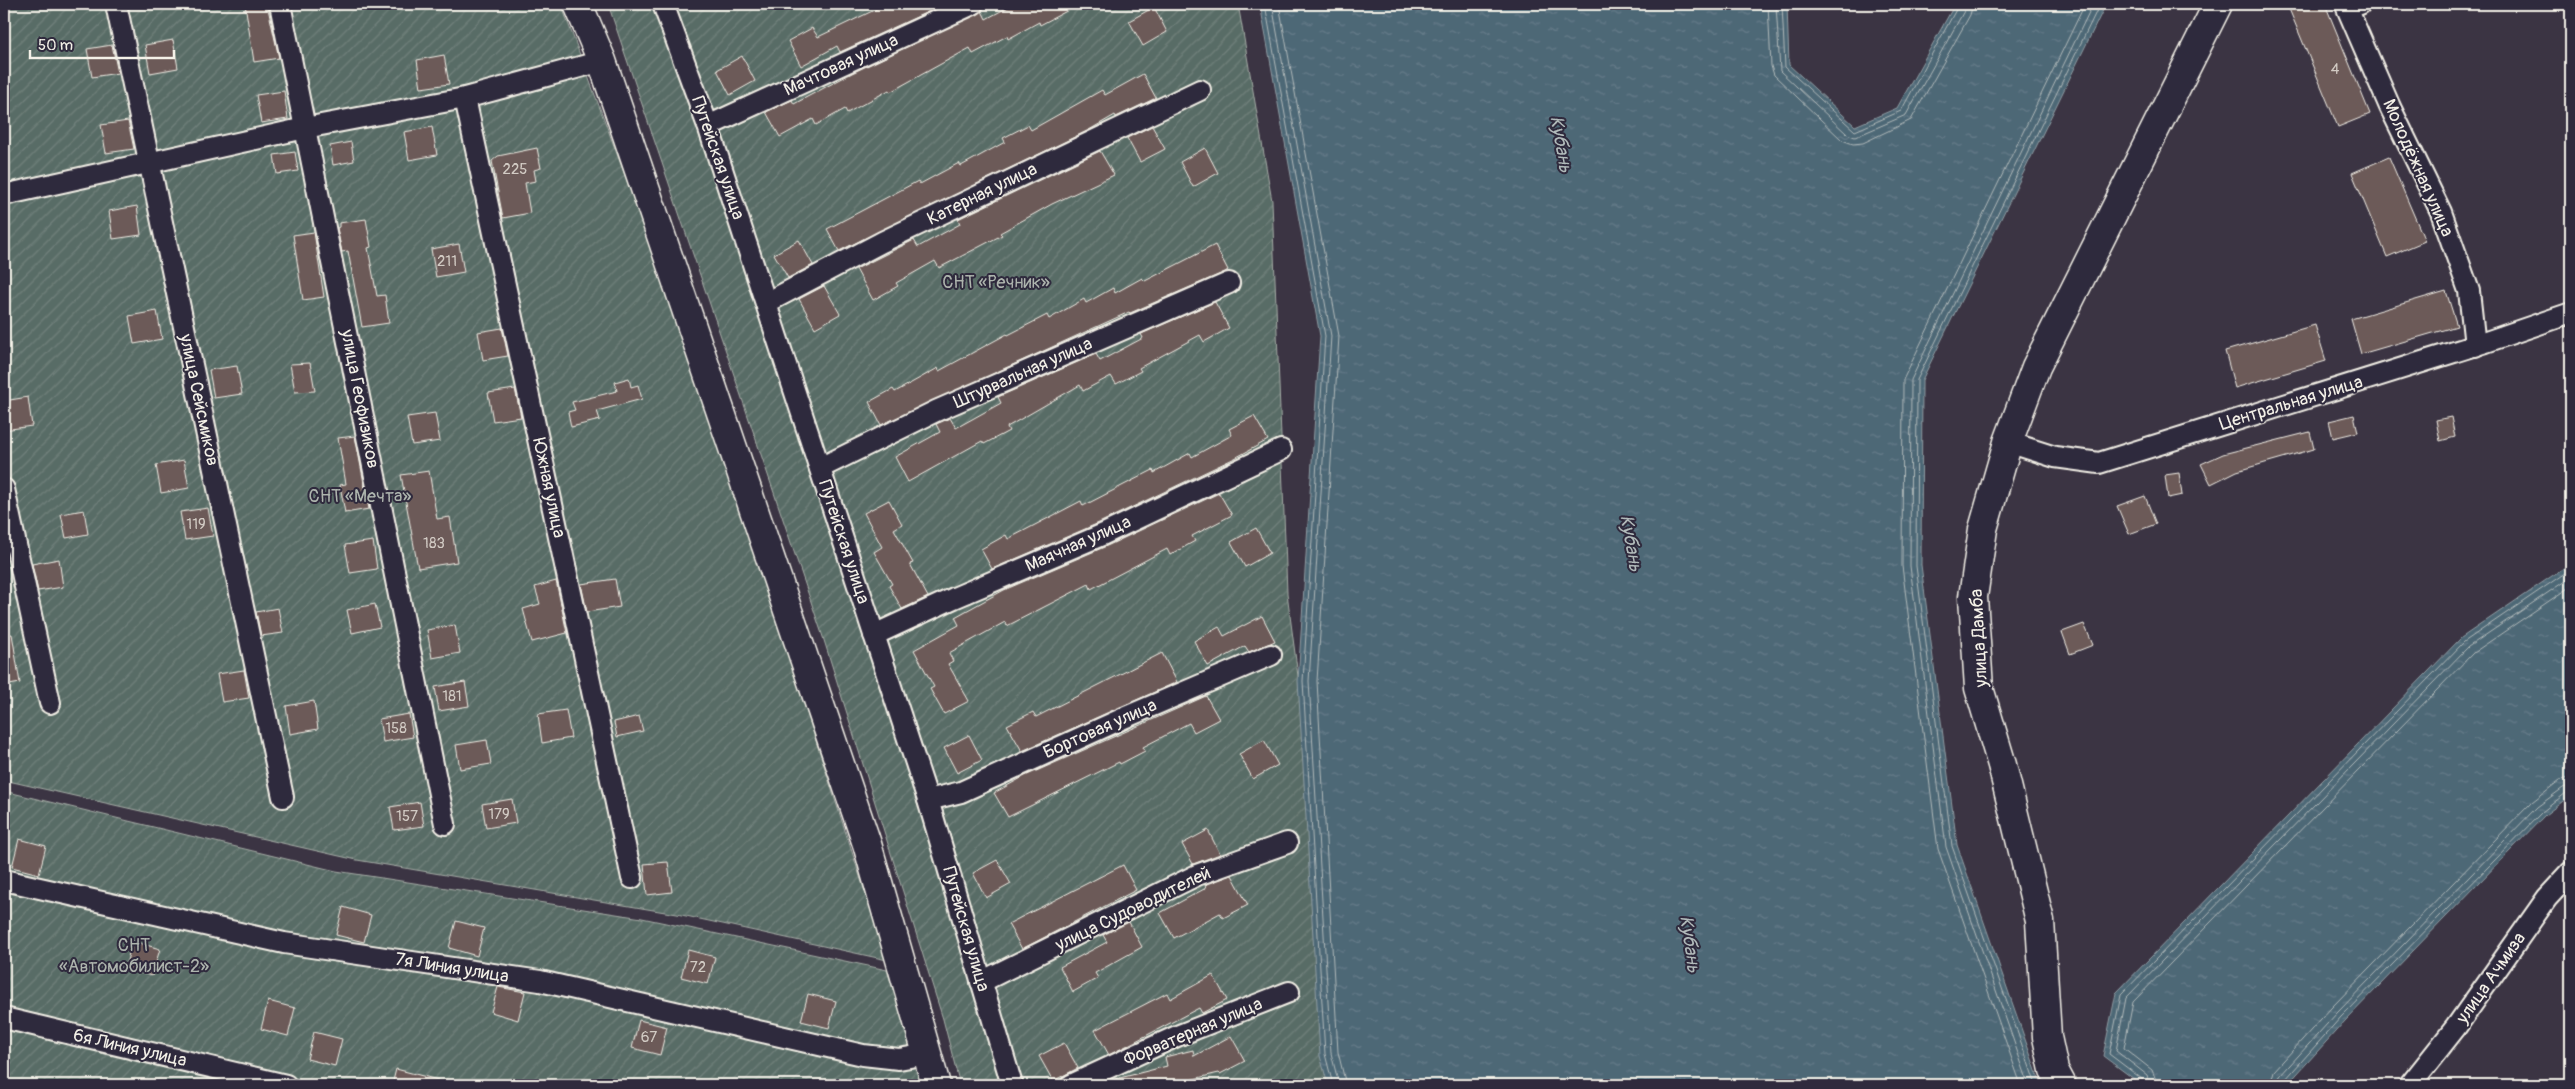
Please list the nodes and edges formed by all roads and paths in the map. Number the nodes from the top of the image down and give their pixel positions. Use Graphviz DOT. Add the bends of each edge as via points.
graph roads {
  1 [pos="116,4"];
  2 [pos="280,4"];
  3 [pos="578,4"];
  4 [pos="663,4"];
  5 [pos="973,4"];
  6 [pos="2218,4"];
  7 [pos="2360,4"];
  8 [pos="602,61"];
  9 [pos="1200,90"];
  10 [pos="465,98"];
  11 [pos="708,126"];
  12 [pos="305,128"];
  13 [pos="149,163"];
  14 [pos="4,195"];
  15 [pos="1229,283"];
  16 [pos="766,303"];
  17 [pos="2571,313"];
  18 [pos="2475,346"];
  19 [pos="2008,442"];
  20 [pos="1281,450"];
  21 [pos="820,468"];
  22 [pos="4,489"];
  23 [pos="874,635"];
  24 [pos="1271,655"];
  25 [pos="50,703"];
  26 [pos="283,797"];
  27 [pos="928,800"];
  28 [pos="445,824"];
  29 [pos="1287,843"];
  30 [pos="2571,872"];
  31 [pos="632,878"];
  32 [pos="4,880"];
  33 [pos="982,982"];
  34 [pos="1289,992"];
  35 [pos="4,1018"];
  36 [pos="927,1054"];
  37 [pos="286,1085"];
  38 [pos="936,1085"];
  39 [pos="1012,1085"];
  40 [pos="1071,1085"];
  41 [pos="2062,1085"];
  42 [pos="2410,1085"];
  1 -- 13 [label="street, улица Сейсмиков"];
  2 -- 12 [label="street, улица Геофизиков"];
  3 -- 8 [label="street"];
  4 -- 11 [label="street, Путейская улица"];
  5 -- 11 [label="street, Мачтовая улица"];
  6 -- 19 [label="street, улица Дамба" via="2036,367"];
  7 -- 18 [label="street, Молодёжная улица" via="2347,8 2441,212 2469,291"];
  8 -- 10 [label="street"];
  8 -- 36 [label="street" via="867,844"];
  9 -- 16 [label="street, Катерная улица" via="882,242"];
  10 -- 12 [label="street"];
  10 -- 31 [label="street, Южная улица"];
  11 -- 16 [label="street, Путейская улица"];
  12 -- 13 [label="street"];
  12 -- 28 [label="street, улица Геофизиков"];
  13 -- 14 [label="street"];
  13 -- 26 [label="street, улица Сейсмиков"];
  15 -- 21 [label="street, Штурвальная улица" via="936,411"];
  16 -- 21 [label="street, Путейская улица"];
  17 -- 18 [label="street, Центральная улица"];
  18 -- 19 [label="street, Центральная улица" via="2099,463 2055,457"];
  19 -- 41 [label="street, улица Дамба" via="1983,529 1973,597 1979,688 2002,765 2040,921 2047,1037 2054,1070"];
  20 -- 23 [label="street, Маячная улица" via="1104,534"];
  21 -- 23 [label="street, Путейская улица"];
  22 -- 25 [label="street"];
  23 -- 27 [label="street, Путейская улица"];
  24 -- 27 [label="street, Бортовая улица" via="961,792"];
  27 -- 33 [label="street, Путейская улица"];
  29 -- 33 [label="street, улица Судоводителей" via="1197,876"];
  30 -- 42 [label="street, улица Ачмиза" via="2547,898 2456,1027"];
  32 -- 36 [label="street, 7я Линия улица" via="284,943 540,981 863,1054 899,1059"];
  33 -- 39 [label="street, Путейская улица"];
  34 -- 40 [label="street, Форватерная улица" via="1177,1036"];
  35 -- 37 [label="street, 6я Линия улица"];
  36 -- 38 [label="street"];
}
